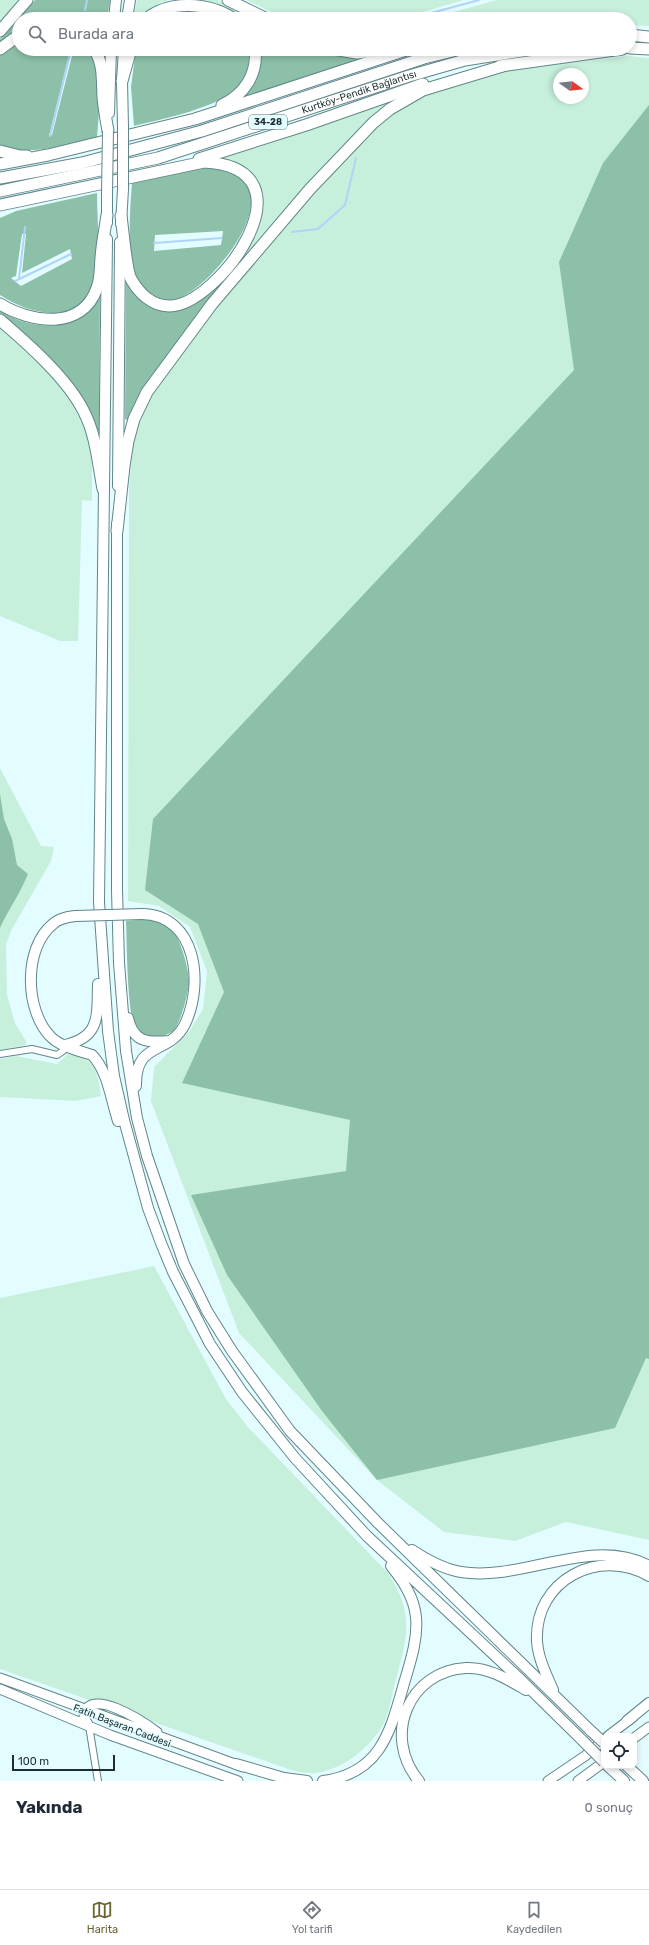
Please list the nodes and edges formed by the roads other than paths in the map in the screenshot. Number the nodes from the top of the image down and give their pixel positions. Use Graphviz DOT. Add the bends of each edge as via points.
graph roads {
  1 [pos="27,0"];
  2 [pos="116,0"];
  3 [pos="130,0"];
  4 [pos="228,0"];
  5 [pos="17,12"];
  6 [pos="115,12"];
  7 [pos="128,12"];
  8 [pos="152,12"];
  9 [pos="223,12"];
  10 [pos="253,12"];
  11 [pos="12,17"];
  12 [pos="0,31"];
  13 [pos="637,36"];
  14 [pos="649,37"];
  15 [pos="12,40"];
  16 [pos="637,48"];
  17 [pos="0,49"];
  18 [pos="649,49"];
  19 [pos="99,56"];
  20 [pos="111,56"];
  21 [pos="124,56"];
  22 [pos="129,56"];
  23 [pos="256,56"];
  24 [pos="388,56"];
  25 [pos="432,56"];
  26 [pos="490,56"];
  27 [pos="571,56"];
  28 [pos="506,65"];
  29 [pos="122,81"];
  30 [pos="194,119"];
  31 [pos="108,131"];
  32 [pos="0,151"];
  33 [pos="48,155"];
  34 [pos="0,164"];
  35 [pos="172,168"];
  36 [pos="0,178"];
  37 [pos="0,191"];
  38 [pos="27,200"];
  39 [pos="0,205"];
  40 [pos="0,212"];
  41 [pos="107,215"];
  42 [pos="121,216"];
  43 [pos="0,304"];
  44 [pos="0,320"];
  45 [pos="103,489"];
  46 [pos="117,531"];
  47 [pos="99,902"];
  48 [pos="119,963"];
  49 [pos="171,1040"];
  50 [pos="65,1045"];
  51 [pos="0,1054"];
  52 [pos="137,1118"];
  53 [pos="148,1208"];
  54 [pos="378,1523"];
  55 [pos="367,1536"];
  56 [pos="649,1566"];
  57 [pos="649,1576"];
  58 [pos="0,1678"];
  59 [pos="0,1689"];
  60 [pos="557,1697"];
  61 [pos="540,1699"];
  62 [pos="649,1703"];
  63 [pos="649,1707"];
  64 [pos="86,1709"];
  65 [pos="627,1721"];
  66 [pos="89,1726"];
  67 [pos="649,1726"];
  68 [pos="612,1733"];
  69 [pos="637,1736"];
  70 [pos="601,1740"];
  71 [pos="601,1743"];
  72 [pos="601,1759"];
  73 [pos="236,1764"];
  74 [pos="601,1767"];
  75 [pos="611,1769"];
  76 [pos="630,1769"];
  77 [pos="98,1781"];
  78 [pos="238,1781"];
  79 [pos="282,1781"];
  80 [pos="307,1781"];
  81 [pos="323,1781"];
  82 [pos="419,1781"];
  83 [pos="548,1781"];
  84 [pos="578,1781"];
  85 [pos="624,1781"];
  86 [pos="643,1781"];
  1 -- 5 [label="highway"];
  2 -- 6 [label="highway"];
  3 -- 7 [label="highway"];
  4 -- 10 [label="highway"];
  8 -- 9 [label="highway" via="186,3 205,5"];
  11 -- 12 [label="highway"];
  13 -- 14 [label="highway"];
  15 -- 17 [label="highway"];
  16 -- 18 [label="highway"];
  19 -- 31 [label="highway"];
  20 -- 31 [label="highway"];
  21 -- 29 [label="highway"];
  22 -- 29 [label="highway"];
  23 -- 30 [label="highway" via="252,74 246,86 231,101"];
  24 -- 30 [label="highway"];
  25 -- 36 [label="highway, Kurtköy-Pendik Bağlantısı / 34-28" via="202,131 82,163"];
  26 -- 37 [label="highway, Kurtköy-Pendik Bağlantısı / 34-28" via="430,70 158,158"];
  27 -- 28 [label="highway"];
  28 -- 35 [label="highway" via="442,78"];
  28 -- 46 [label="highway" via="423,90 390,109 373,123 310,189 212,304 147,392 134,419 124,466"];
  29 -- 42 [label="highway, bridge" via="124,127"];
  30 -- 33 [label="highway"];
  31 -- 41 [label="highway, bridge"];
  32 -- 33 [label="highway" via="20,156"];
  33 -- 34 [label="highway"];
  35 -- 38 [label="highway"];
  35 -- 42 [label="highway" via="204,162 220,163 238,169 251,180 258,195 257,214 247,236 230,264 215,280 198,295 183,303 169,306 147,299 130,278"];
  38 -- 39 [label="highway"];
  38 -- 40 [label="highway"];
  41 -- 43 [label="highway" via="98,288 85,307 67,318 45,320 34,319"];
  41 -- 45 [label="highway"];
  42 -- 46 [label="highway"];
  44 -- 45 [label="highway" via="71,389 85,413 90,428"];
  45 -- 47 [label="highway"];
  46 -- 48 [label="highway"];
  47 -- 50 [label="highway" via="96,1021 86,1037"];
  47 -- 53 [label="highway" via="104,994 114,1076"];
  48 -- 49 [label="highway" via="128,1019 133,1033 147,1041"];
  48 -- 52 [label="highway" via="126,1051"];
  49 -- 50 [label="highway, bridge" via="180,1033 193,1001 194,976 189,948 181,931 157,915 76,916 60,919 48,928 38,944 31,970 32,996 38,1019 49,1036"];
  49 -- 52 [label="highway" via="149,1052 138,1066"];
  50 -- 51 [label="street" via="57,1055 32,1049"];
  50 -- 53 [label="highway" via="92,1055 100,1065"];
  52 -- 54 [label="highway" via="159,1195 181,1258 207,1311 232,1351 290,1432"];
  53 -- 55 [label="highway" via="173,1272 210,1344 242,1392 295,1458"];
  54 -- 56 [label="highway" via="420,1556 441,1567 462,1573 486,1574 603,1555 628,1557"];
  54 -- 60 [label="highway"];
  55 -- 61 [label="highway"];
  55 -- 81 [label="highway" via="408,1589 416,1617 415,1641 391,1729 382,1747 359,1768 340,1777"];
  57 -- 60 [label="highway" via="632,1568 600,1565 574,1573 556,1588 541,1614 537,1640 544,1671"];
  58 -- 64 [label="main road, Fatih Başaran Caddesi"];
  59 -- 66 [label="main road, Fatih Başaran Caddesi"];
  60 -- 70 [label="highway, bridge"];
  61 -- 72 [label="highway, bridge"];
  61 -- 82 [label="highway" via="506,1678 482,1669 454,1669 431,1679 409,1703 402,1723 404,1756"];
  62 -- 65 [label="highway"];
  63 -- 65 [label="main road"];
  64 -- 66 [label="main road" via="84,1718"];
  64 -- 73 [label="main road, Fatih Başaran Caddesi"];
  65 -- 68 [label="main road"];
  66 -- 77 [label="street"];
  66 -- 78 [label="main road, Fatih Başaran Caddesi"];
  67 -- 69 [label="main road"];
  71 -- 83 [label="main road"];
  73 -- 79 [label="main road, Fatih Başaran Caddesi"];
  73 -- 80 [label="highway" via="284,1778"];
  74 -- 84 [label="main road"];
  75 -- 85 [label="highway"];
  76 -- 86 [label="highway"];
}
